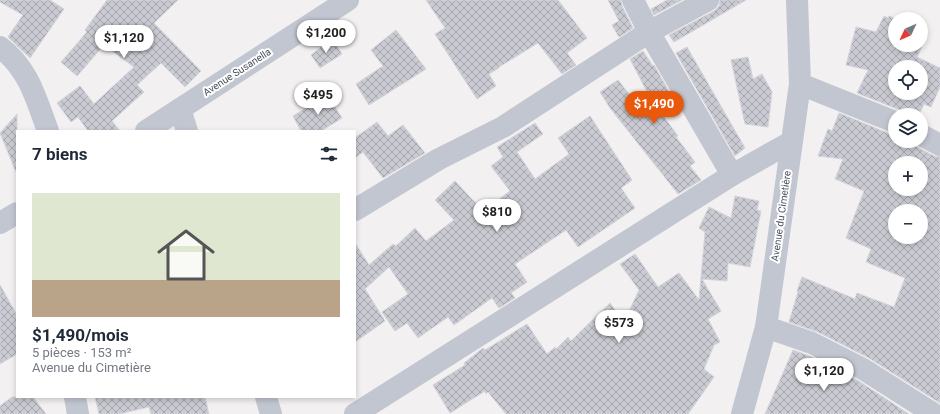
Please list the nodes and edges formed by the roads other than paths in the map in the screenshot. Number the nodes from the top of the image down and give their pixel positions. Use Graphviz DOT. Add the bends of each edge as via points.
graph roads {
  1 [pos="348,0"];
  2 [pos="633,0"];
  3 [pos="708,0"];
  4 [pos="803,5"];
  5 [pos="649,32"];
  6 [pos="0,47"];
  7 [pos="800,84"];
  8 [pos="180,109"];
  9 [pos="888,119"];
  10 [pos="48,130"];
  11 [pos="148,130"];
  12 [pos="186,130"];
  13 [pos="928,139"];
  14 [pos="791,142"];
  15 [pos="940,145"];
  16 [pos="732,175"];
  17 [pos="356,209"];
  18 [pos="16,214"];
  19 [pos="0,223"];
  20 [pos="766,327"];
  21 [pos="75,398"];
  22 [pos="266,398"];
  23 [pos="78,414"];
  24 [pos="271,414"];
  25 [pos="355,414"];
  26 [pos="742,414"];
  27 [pos="934,414"];
  1 -- 8 [label="street, Avenue Susanella"];
  2 -- 5 [label="street"];
  3 -- 5 [label="street"];
  4 -- 7 [label="street, Avenue du Cimetière"];
  5 -- 16 [label="street"];
  5 -- 17 [label="street" via="503,127 439,159"];
  6 -- 10 [label="street" via="27,76"];
  7 -- 9 [label="street"];
  7 -- 14 [label="street, Avenue du Cimetière"];
  8 -- 11 [label="street, Avenue Susanella"];
  8 -- 12 [label="street"];
  13 -- 15 [label="street"];
  14 -- 16 [label="street"];
  14 -- 20 [label="street, Avenue du Cimetière"];
  16 -- 25 [label="street"];
  18 -- 19 [label="street"];
  20 -- 26 [label="street, Avenue du Cimetière"];
  20 -- 27 [label="street" via="812,343 863,369"];
  21 -- 23 [label="street"];
  22 -- 24 [label="street"];
}
